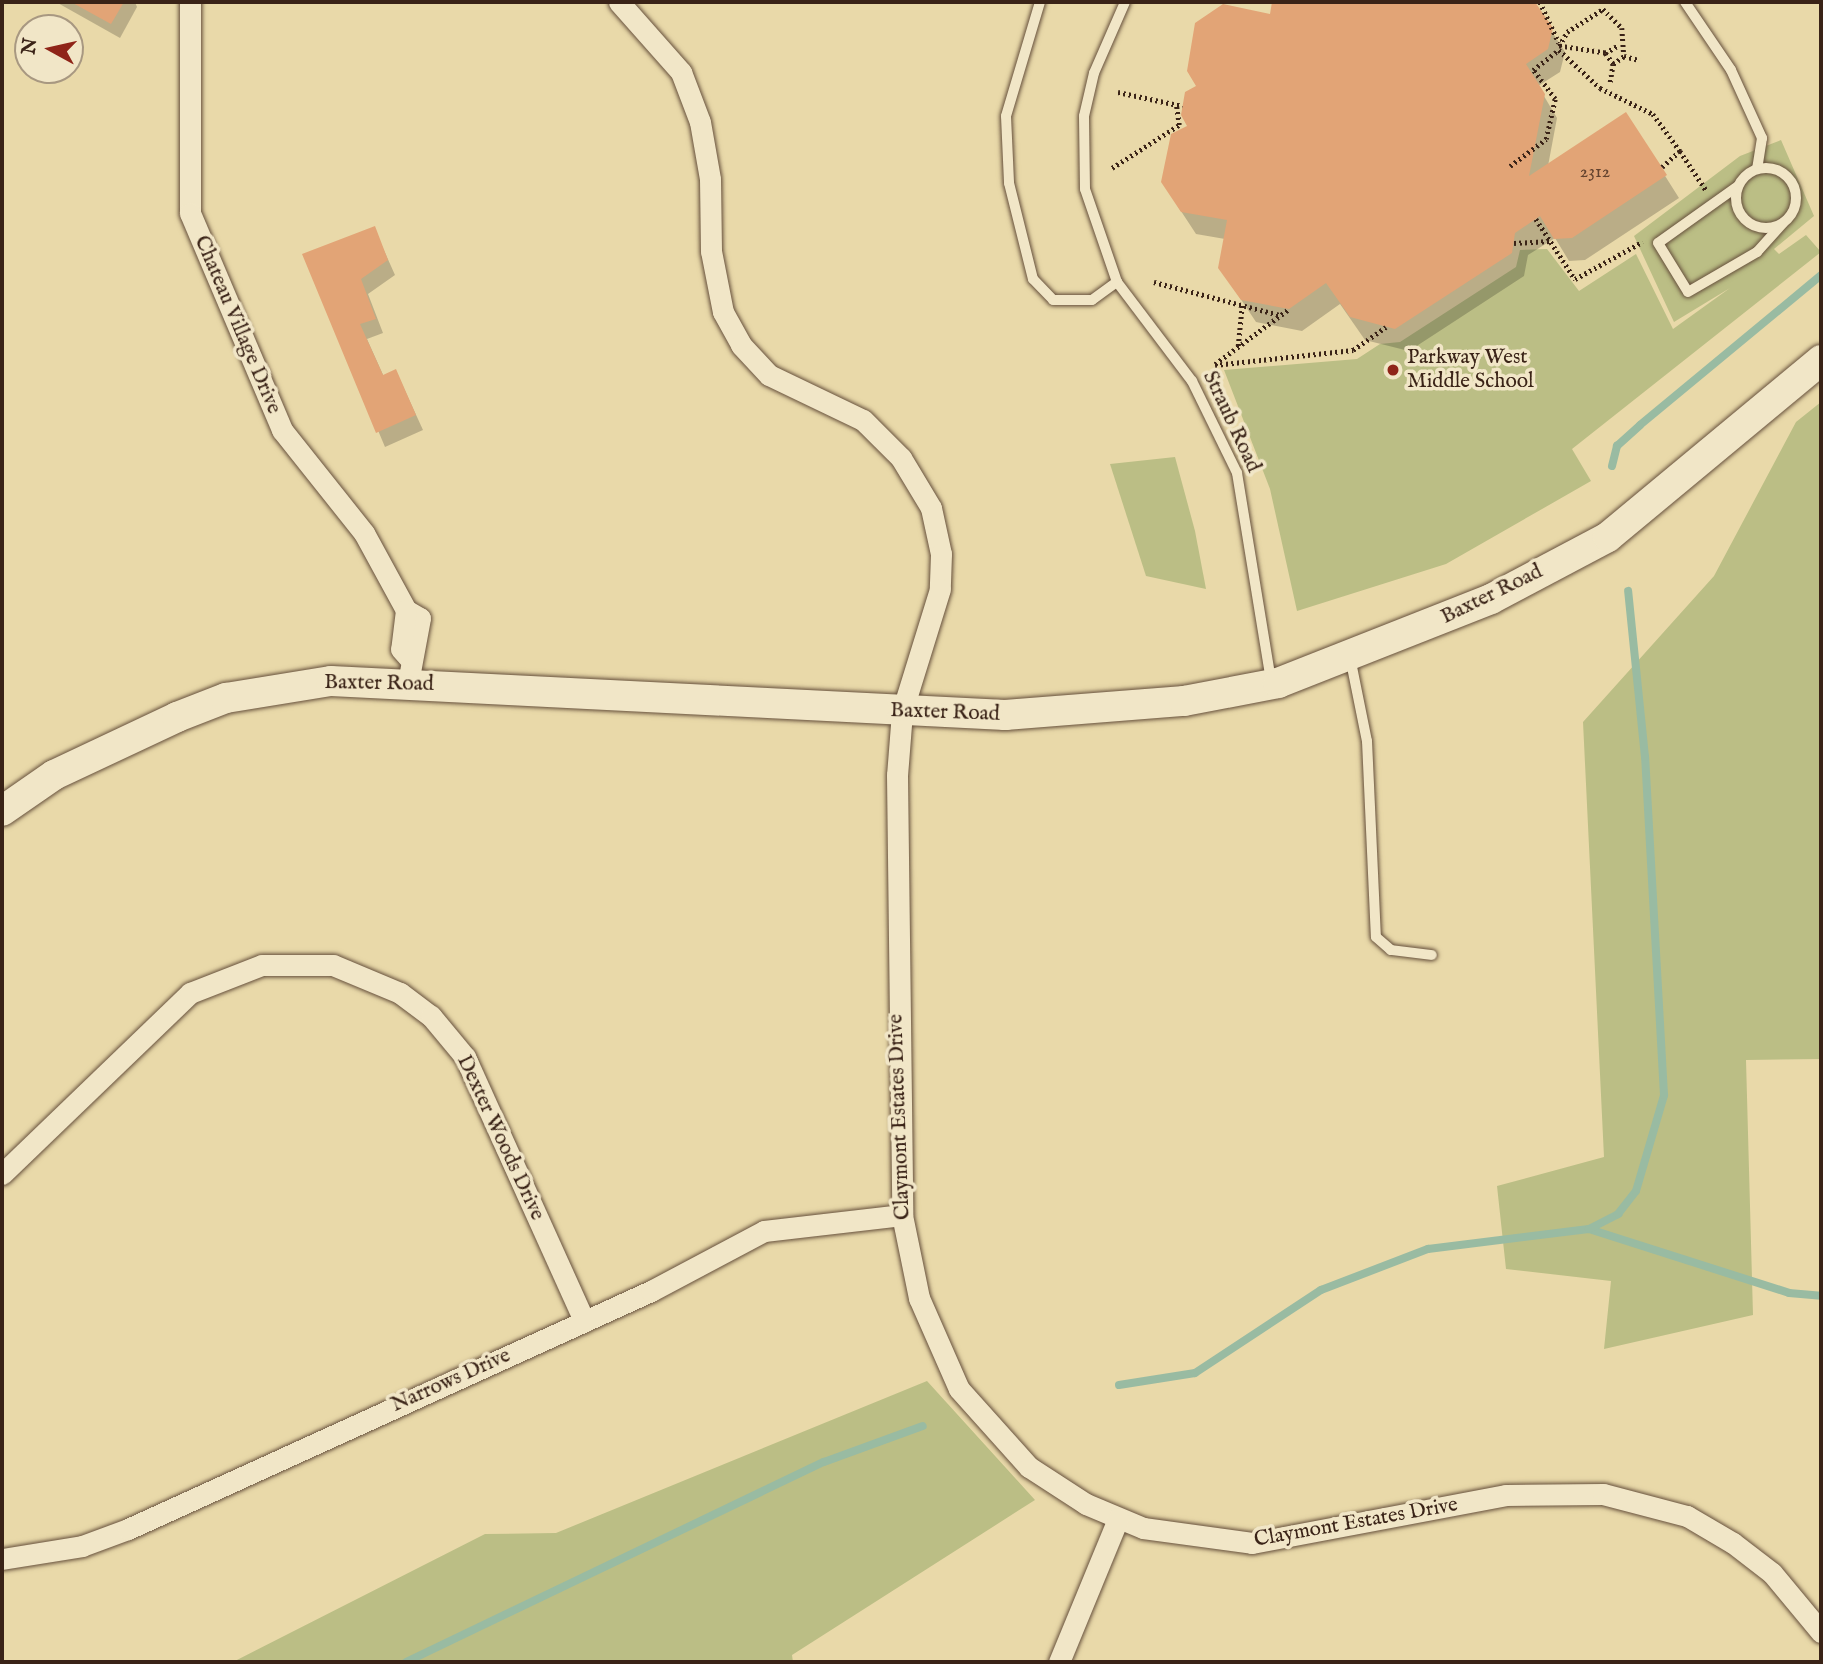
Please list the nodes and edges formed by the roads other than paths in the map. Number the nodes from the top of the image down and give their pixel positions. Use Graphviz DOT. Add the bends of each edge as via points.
graph roads {
  1 [pos="190,2"];
  2 [pos="619,2"];
  3 [pos="1040,2"];
  4 [pos="1125,2"];
  5 [pos="1685,2"];
  6 [pos="1757,168"];
  7 [pos="1738,186"];
  8 [pos="1783,223"];
  9 [pos="1117,282"];
  10 [pos="1821,360"];
  11 [pos="1350,657"];
  12 [pos="410,671"];
  13 [pos="1271,684"];
  14 [pos="902,712"];
  15 [pos="2,811"];
  16 [pos="1432,955"];
  17 [pos="2,1174"];
  18 [pos="902,1215"];
  19 [pos="584,1321"];
  20 [pos="1118,1519"];
  21 [pos="2,1559"];
  22 [pos="1821,1632"];
  23 [pos="1059,1662"];
  1 -- 12 [label="street, Chateau Village Drive" via="187,184 206,261 282,430 364,533 406,610 401,649"];
  2 -- 14 [label="street, Claymont Estates Drive" via="681,72 700,122 711,251 723,312 741,345 769,375 863,420 901,458 931,508 942,554 940,589"];
  3 -- 9 [label="lane" via="1006,116 1009,183 1033,279 1053,300 1092,300"];
  4 -- 9 [label="lane, Straub Road" via="1094,73 1084,116 1086,189"];
  5 -- 6 [label="lane" via="1731,70 1762,138"];
  6 -- 7 [label="lane"];
  6 -- 8 [label="lane" via="1777,169 1793,183 1797,203"];
  7 -- 8 [label="lane" via="1736,203 1744,219 1768,229"];
  7 -- 8 [label="lane" via="1658,243 1688,292 1757,252"];
  9 -- 13 [label="lane, Straub Road" via="1192,380 1237,473"];
  10 -- 11 [label="main road, Baxter Road" via="1608,537 1490,599"];
  11 -- 13 [label="main road, Baxter Road"];
  11 -- 16 [label="lane" via="1367,741 1376,937 1391,950"];
  12 -- 14 [label="main road, Baxter Road"];
  12 -- 15 [label="main road, Baxter Road" via="226,698 54,775"];
  13 -- 14 [label="main road, Baxter Road" via="1088,710"];
  14 -- 18 [label="street, Claymont Estates Drive" via="896,858"];
  17 -- 19 [label="street, Dexter Woods Drive" via="190,993 262,965 333,965 400,993 431,1016 465,1057"];
  18 -- 19 [label="street, Narrows Drive" via="764,1231"];
  18 -- 20 [label="street, Claymont Estates Drive" via="919,1298 958,1389 1029,1467"];
  19 -- 21 [label="street, Narrows Drive" via="128,1529 82,1546"];
  20 -- 22 [label="street, Claymont Estates Drive" via="1174,1535 1252,1543 1506,1495 1603,1494 1687,1517 1733,1543 1788,1591"];
  20 -- 23 [label="street"];
}
